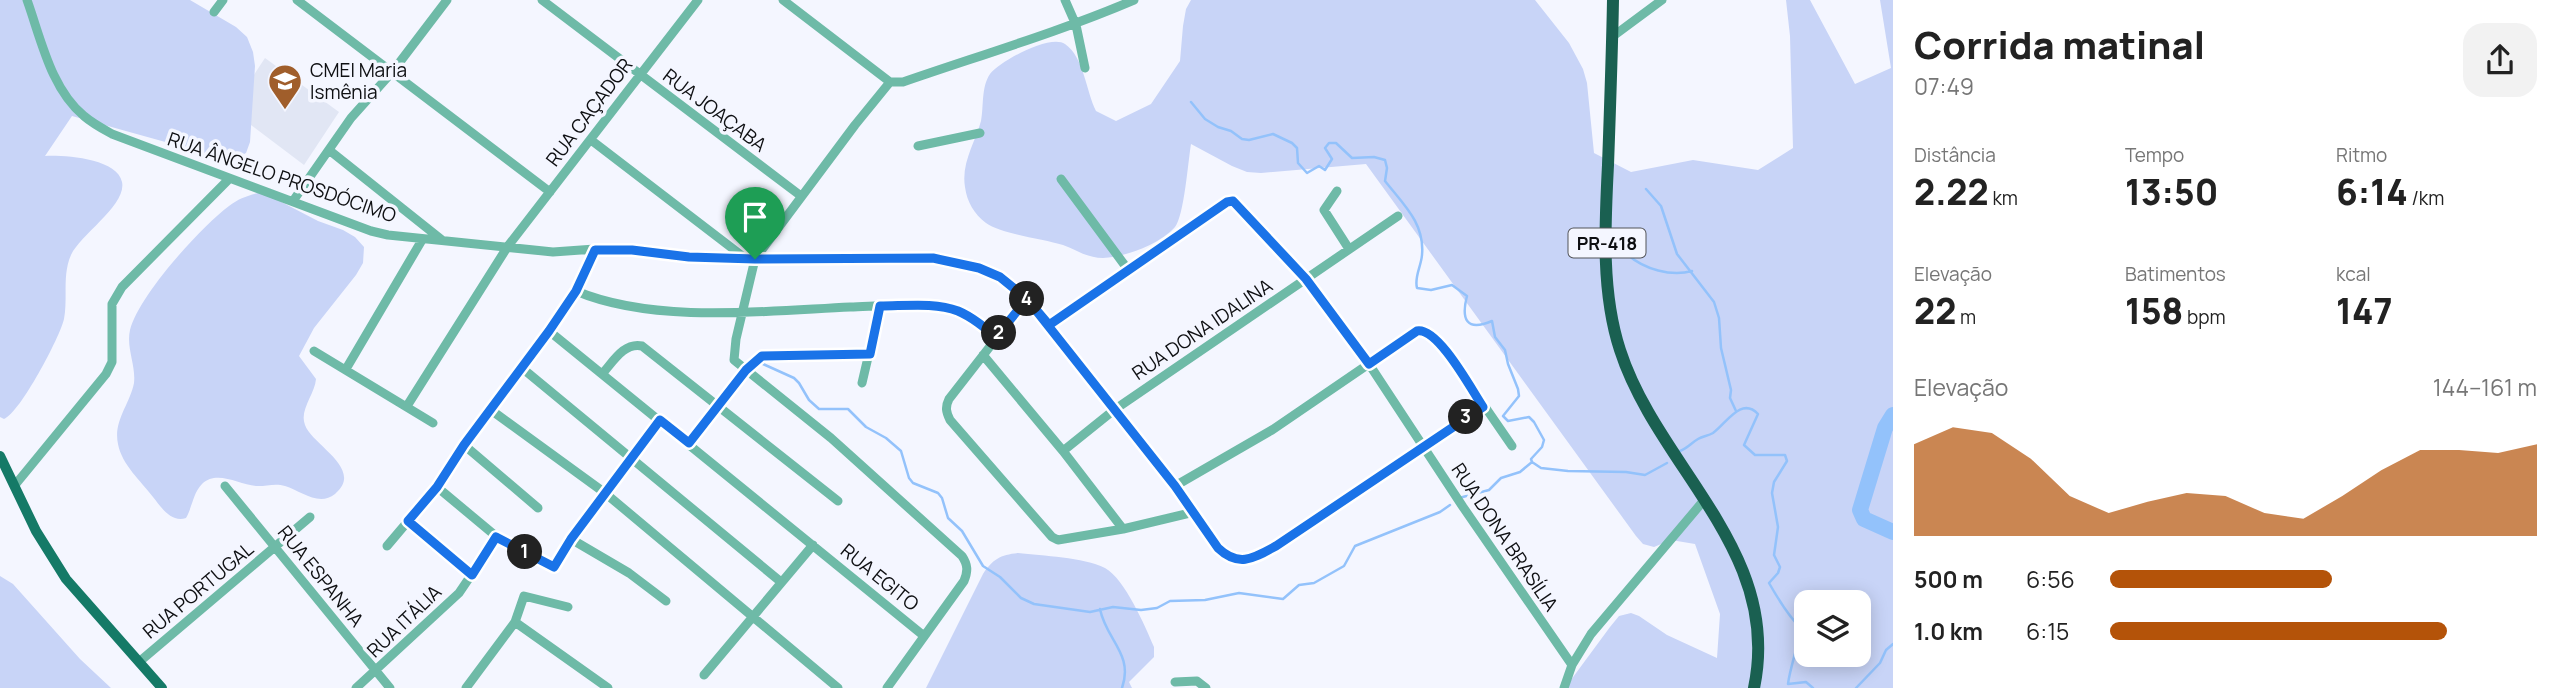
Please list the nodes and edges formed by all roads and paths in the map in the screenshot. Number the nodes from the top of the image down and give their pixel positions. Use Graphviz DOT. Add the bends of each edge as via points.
graph roads {
  1 [pos="27,0"];
  2 [pos="223,0"];
  3 [pos="297,0"];
  4 [pos="447,0"];
  5 [pos="542,0"];
  6 [pos="698,0"];
  7 [pos="783,0"];
  8 [pos="1065,0"];
  9 [pos="1135,0"];
  10 [pos="1613,0"];
  11 [pos="1662,0"];
  12 [pos="214,12"];
  13 [pos="1076,25"];
  14 [pos="1612,37"];
  15 [pos="1085,68"];
  16 [pos="393,71"];
  17 [pos="640,75"];
  18 [pos="890,82"];
  19 [pos="980,133"];
  20 [pos="591,140"];
  21 [pos="918,146"];
  22 [pos="329,150"];
  23 [pos="229,179"];
  24 [pos="1062,179"];
  25 [pos="1337,191"];
  26 [pos="550,192"];
  27 [pos="801,196"];
  28 [pos="293,201"];
  29 [pos="1398,216"];
  30 [pos="422,240"];
  31 [pos="442,240"];
  32 [pos="508,246"];
  33 [pos="1349,249"];
  34 [pos="595,250"];
  35 [pos="745,258"];
  36 [pos="755,259"];
  37 [pos="1129,271"];
  38 [pos="1306,279"];
  39 [pos="576,291"];
  40 [pos="1027,299"];
  41 [pos="880,306"];
  42 [pos="743,312"];
  43 [pos="1049,325"];
  44 [pos="549,331"];
  45 [pos="996,337"];
  46 [pos="314,351"];
  47 [pos="870,354"];
  48 [pos="983,355"];
  49 [pos="1369,364"];
  50 [pos="522,368"];
  51 [pos="346,369"];
  52 [pos="746,370"];
  53 [pos="602,374"];
  54 [pos="862,383"];
  55 [pos="407,406"];
  56 [pos="1483,407"];
  57 [pos="718,408"];
  58 [pos="491,410"];
  59 [pos="1114,410"];
  60 [pos="660,420"];
  61 [pos="433,423"];
  62 [pos="689,443"];
  63 [pos="464,445"];
  64 [pos="1423,445"];
  65 [pos="1512,446"];
  66 [pos="1063,451"];
  67 [pos="0,456"];
  68 [pos="631,458"];
  69 [pos="15,485"];
  70 [pos="225,486"];
  71 [pos="1175,486"];
  72 [pos="437,487"];
  73 [pos="605,493"];
  74 [pos="1705,499"];
  75 [pos="838,501"];
  76 [pos="538,508"];
  77 [pos="1194,512"];
  78 [pos="310,517"];
  79 [pos="408,521"];
  80 [pos="1123,529"];
  81 [pos="496,537"];
  82 [pos="571,539"];
  83 [pos="813,545"];
  84 [pos="387,546"];
  85 [pos="276,547"];
  86 [pos="472,575"];
  87 [pos="781,582"];
  88 [pos="666,601"];
  89 [pos="568,607"];
  90 [pos="752,617"];
  91 [pos="515,622"];
  92 [pos="924,636"];
  93 [pos="139,662"];
  94 [pos="1572,665"];
  95 [pos="376,671"];
  96 [pos="704,676"];
  97 [pos="1175,682"];
  98 [pos="162,688"];
  99 [pos="356,688"];
  100 [pos="390,688"];
  101 [pos="466,688"];
  102 [pos="608,688"];
  103 [pos="838,688"];
  104 [pos="887,688"];
  105 [pos="1206,688"];
  106 [pos="1564,688"];
  107 [pos="1754,688"];
  1 -- 23 [label="street, RUA ÂNGELO PROSDÓCIMO" via="57,82 84,116 111,134"];
  2 -- 12 [label="street"];
  3 -- 16 [label="street"];
  4 -- 16 [label="street"];
  5 -- 17 [label="street, RUA JOAÇABA"];
  6 -- 17 [label="street, RUA CAÇADOR"];
  7 -- 18 [label="street"];
  8 -- 13 [label="street"];
  9 -- 13 [label="street"];
  10 -- 14 [label="highway, PR-418"];
  11 -- 14 [label="street"];
  13 -- 15 [label="street"];
  13 -- 18 [label="street" via="903,82"];
  14 -- 74 [label="highway, PR-418" via="1606,257 1613,317 1633,383"];
  16 -- 22 [label="street"];
  16 -- 26 [label="street"];
  17 -- 20 [label="street, RUA CAÇADOR"];
  17 -- 27 [label="street, RUA JOAÇABA"];
  18 -- 27 [label="street"];
  19 -- 21 [label="street"];
  20 -- 26 [label="street, RUA CAÇADOR"];
  20 -- 35 [label="street"];
  22 -- 28 [label="street"];
  22 -- 31 [label="street"];
  23 -- 28 [label="street, RUA ÂNGELO PROSDÓCIMO"];
  23 -- 69 [label="street" via="122,287 112,304 112,362 106,374"];
  24 -- 37 [label="street"];
  25 -- 33 [label="street" via="1324,210"];
  26 -- 32 [label="street, RUA CAÇADOR"];
  27 -- 36 [label="street"];
  28 -- 30 [label="street, RUA ÂNGELO PROSDÓCIMO" via="371,231"];
  29 -- 33 [label="street, RUA DONA IDALINA"];
  30 -- 31 [label="street, RUA ÂNGELO PROSDÓCIMO"];
  30 -- 51 [label="street"];
  31 -- 32 [label="street, RUA ÂNGELO PROSDÓCIMO"];
  32 -- 34 [label="street, RUA ÂNGELO PROSDÓCIMO" via="553,252"];
  32 -- 55 [label="street, RUA CAÇADOR"];
  33 -- 38 [label="street, RUA DONA IDALINA"];
  34 -- 35 [label="street, RUA ÂNGELO PROSDÓCIMO"];
  34 -- 39 [label="street"];
  35 -- 36 [label="street, RUA ÂNGELO PROSDÓCIMO"];
  36 -- 40 [label="street, RUA ÂNGELO PROSDÓCIMO" via="933,258 1000,277"];
  36 -- 42 [label="street"];
  37 -- 38 [label="street, RUA DONA BRASÍLIA" via="1227,202 1237,204"];
  37 -- 43 [label="street"];
  38 -- 49 [label="street, RUA DONA BRASÍLIA"];
  38 -- 59 [label="street, RUA DONA IDALINA"];
  39 -- 42 [label="street" via="600,300 666,310"];
  39 -- 44 [label="street"];
  40 -- 43 [label="street, RUA ÂNGELO PROSDÓCIMO"];
  40 -- 45 [label="street"];
  41 -- 42 [label="street"];
  41 -- 45 [label="street" via="958,311"];
  41 -- 47 [label="street"];
  42 -- 52 [label="street" via="734,360"];
  43 -- 59 [label="street, RUA ÂNGELO PROSDÓCIMO"];
  44 -- 50 [label="street"];
  44 -- 53 [label="street, RUA EGITO"];
  45 -- 48 [label="street"];
  46 -- 51 [label="street"];
  47 -- 52 [label="street" via="762,356"];
  47 -- 54 [label="street"];
  48 -- 66 [label="street"];
  48 -- 80 [label="street" via="946,405 950,421 1052,537 1064,541"];
  49 -- 56 [label="street" via="1423,330 1441,343"];
  49 -- 64 [label="street, RUA DONA BRASÍLIA"];
  49 -- 71 [label="street" via="1272,430"];
  50 -- 58 [label="street"];
  50 -- 68 [label="street"];
  51 -- 55 [label="street"];
  52 -- 57 [label="street"];
  52 -- 92 [label="street" via="831,438 962,556 967,572 964,582"];
  53 -- 57 [label="street" via="627,347 642,346"];
  53 -- 60 [label="street, RUA EGITO"];
  55 -- 61 [label="street"];
  56 -- 64 [label="street"];
  56 -- 65 [label="street"];
  57 -- 62 [label="street"];
  57 -- 75 [label="street"];
  58 -- 63 [label="street"];
  58 -- 73 [label="street"];
  59 -- 66 [label="street, RUA DONA IDALINA"];
  59 -- 71 [label="street, RUA ÂNGELO PROSDÓCIMO"];
  60 -- 62 [label="street, RUA EGITO"];
  60 -- 68 [label="street"];
  62 -- 83 [label="street, RUA EGITO"];
  63 -- 72 [label="street"];
  63 -- 76 [label="street"];
  64 -- 77 [label="street, RUA ÂNGELO PROSDÓCIMO" via="1276,546 1244,559 1227,556 1218,548"];
  64 -- 94 [label="street, RUA DONA BRASÍLIA"];
  66 -- 80 [label="street"];
  67 -- 69 [label="main road"];
  68 -- 73 [label="street"];
  68 -- 87 [label="street"];
  69 -- 93 [label="main road" via="65,579"];
  70 -- 85 [label="street, RUA ESPANHA"];
  71 -- 77 [label="street, RUA ÂNGELO PROSDÓCIMO"];
  72 -- 79 [label="street"];
  72 -- 81 [label="street"];
  73 -- 82 [label="street"];
  73 -- 90 [label="street"];
  74 -- 94 [label="street" via="1591,634"];
  74 -- 107 [label="highway, PR-418" via="1732,543 1747,582 1758,634"];
  77 -- 80 [label="street"];
  78 -- 85 [label="street, RUA PORTUGAL"];
  79 -- 84 [label="street"];
  79 -- 86 [label="street"];
  81 -- 82 [label="street" via="554,567"];
  81 -- 86 [label="street, RUA ITÁLIA"];
  82 -- 88 [label="street"];
  83 -- 87 [label="street"];
  83 -- 92 [label="street, RUA EGITO"];
  85 -- 93 [label="street, RUA PORTUGAL"];
  85 -- 95 [label="street, RUA ESPANHA"];
  86 -- 95 [label="street, RUA ITÁLIA" via="459,593"];
  87 -- 90 [label="street"];
  89 -- 91 [label="street" via="524,596"];
  90 -- 96 [label="street"];
  90 -- 103 [label="street"];
  91 -- 101 [label="street"];
  91 -- 102 [label="street"];
  92 -- 104 [label="street"];
  93 -- 98 [label="main road"];
  94 -- 106 [label="street"];
  95 -- 99 [label="street, RUA ITÁLIA"];
  95 -- 100 [label="street, RUA ESPANHA"];
  97 -- 105 [label="street" via="1197,681"];
}
